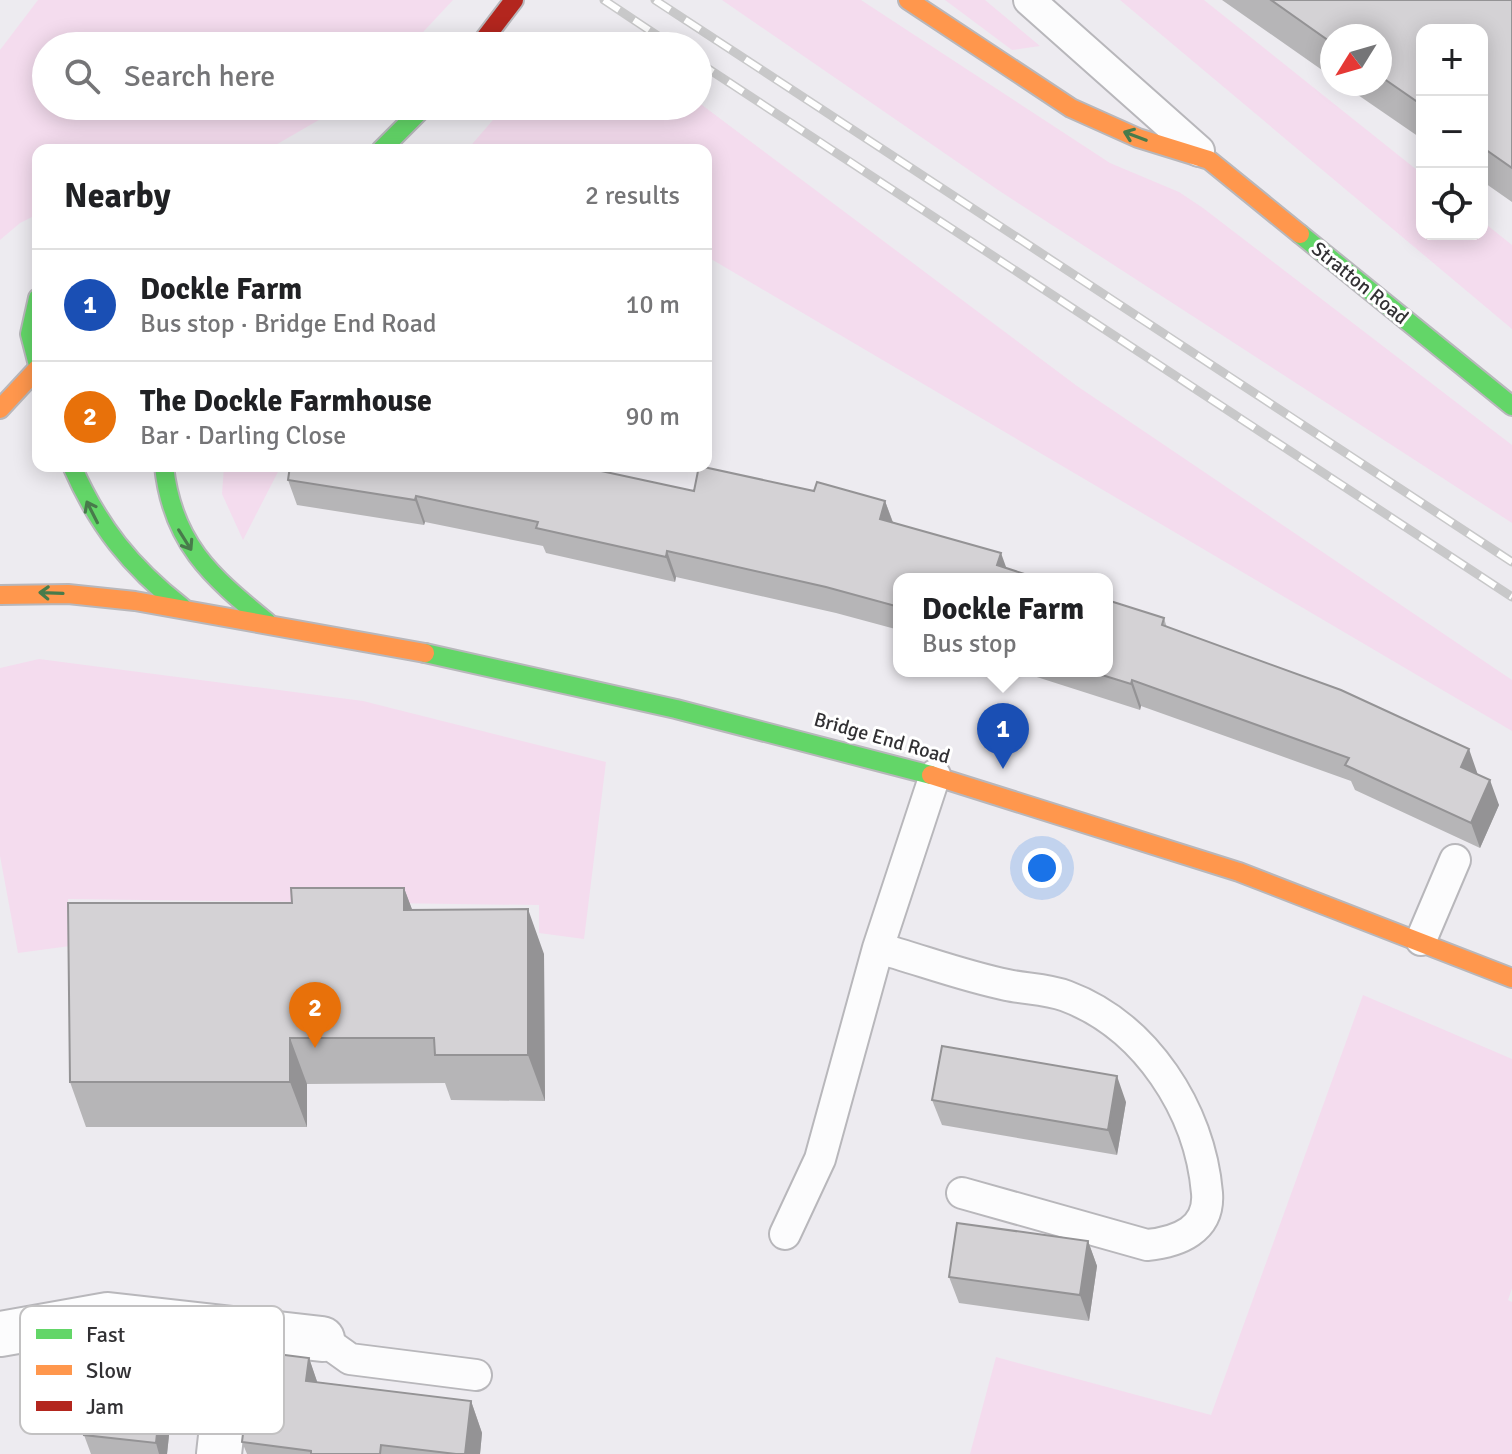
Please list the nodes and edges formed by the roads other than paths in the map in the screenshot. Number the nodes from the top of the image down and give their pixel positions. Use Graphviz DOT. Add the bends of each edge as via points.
graph roads {
  1 [pos="514,0"];
  2 [pos="908,0"];
  3 [pos="1029,0"];
  4 [pos="490,32"];
  5 [pos="411,120"];
  6 [pos="387,144"];
  7 [pos="1209,160"];
  8 [pos="32,373"];
  9 [pos="1512,406"];
  10 [pos="0,409"];
  11 [pos="75,472"];
  12 [pos="165,472"];
  13 [pos="0,595"];
  14 [pos="183,609"];
  15 [pos="267,622"];
  16 [pos="935,775"];
  17 [pos="1455,860"];
  18 [pos="1421,940"];
  19 [pos="878,948"];
  20 [pos="1512,978"];
  21 [pos="962,1193"];
  22 [pos="785,1234"];
  23 [pos="20,1330"];
  24 [pos="0,1334"];
  25 [pos="284,1335"];
  26 [pos="322,1339"];
  27 [pos="476,1375"];
  28 [pos="221,1434"];
  29 [pos="219,1454"];
  1 -- 4 [label="main road"];
  7 -- 2 [label="main road, Stratton Road, one-way" via="1138,138 1071,108"];
  3 -- 7 [label="lane, Stratton Road"];
  5 -- 6 [label="main road"];
  7 -- 9 [label="main road, Stratton Road"];
  8 -- 10 [label="main road"];
  14 -- 11 [label="main road, one-way" via="116,550"];
  12 -- 15 [label="main road, Bridge End Road, one-way" via="179,533 200,563"];
  14 -- 13 [label="main road, Bridge End Road, one-way" via="79,594"];
  14 -- 15 [label="main road, Bridge End Road"];
  15 -- 16 [label="main road, Bridge End Road" via="630,696"];
  16 -- 18 [label="main road, Bridge End Road" via="1269,883"];
  16 -- 19 [label="lane"];
  17 -- 18 [label="lane"];
  18 -- 20 [label="main road, Bridge End Road"];
  19 -- 21 [label="lane" via="1005,985 1065,995 1105,1016 1142,1047 1173,1086 1205,1166 1207,1202 1203,1219 1191,1231 1174,1243 1147,1245"];
  19 -- 22 [label="lane" via="820,1159"];
  23 -- 24 [label="street"];
  25 -- 26 [label="street"];
  26 -- 27 [label="lane" via="350,1359"];
  28 -- 29 [label="street"];
}
